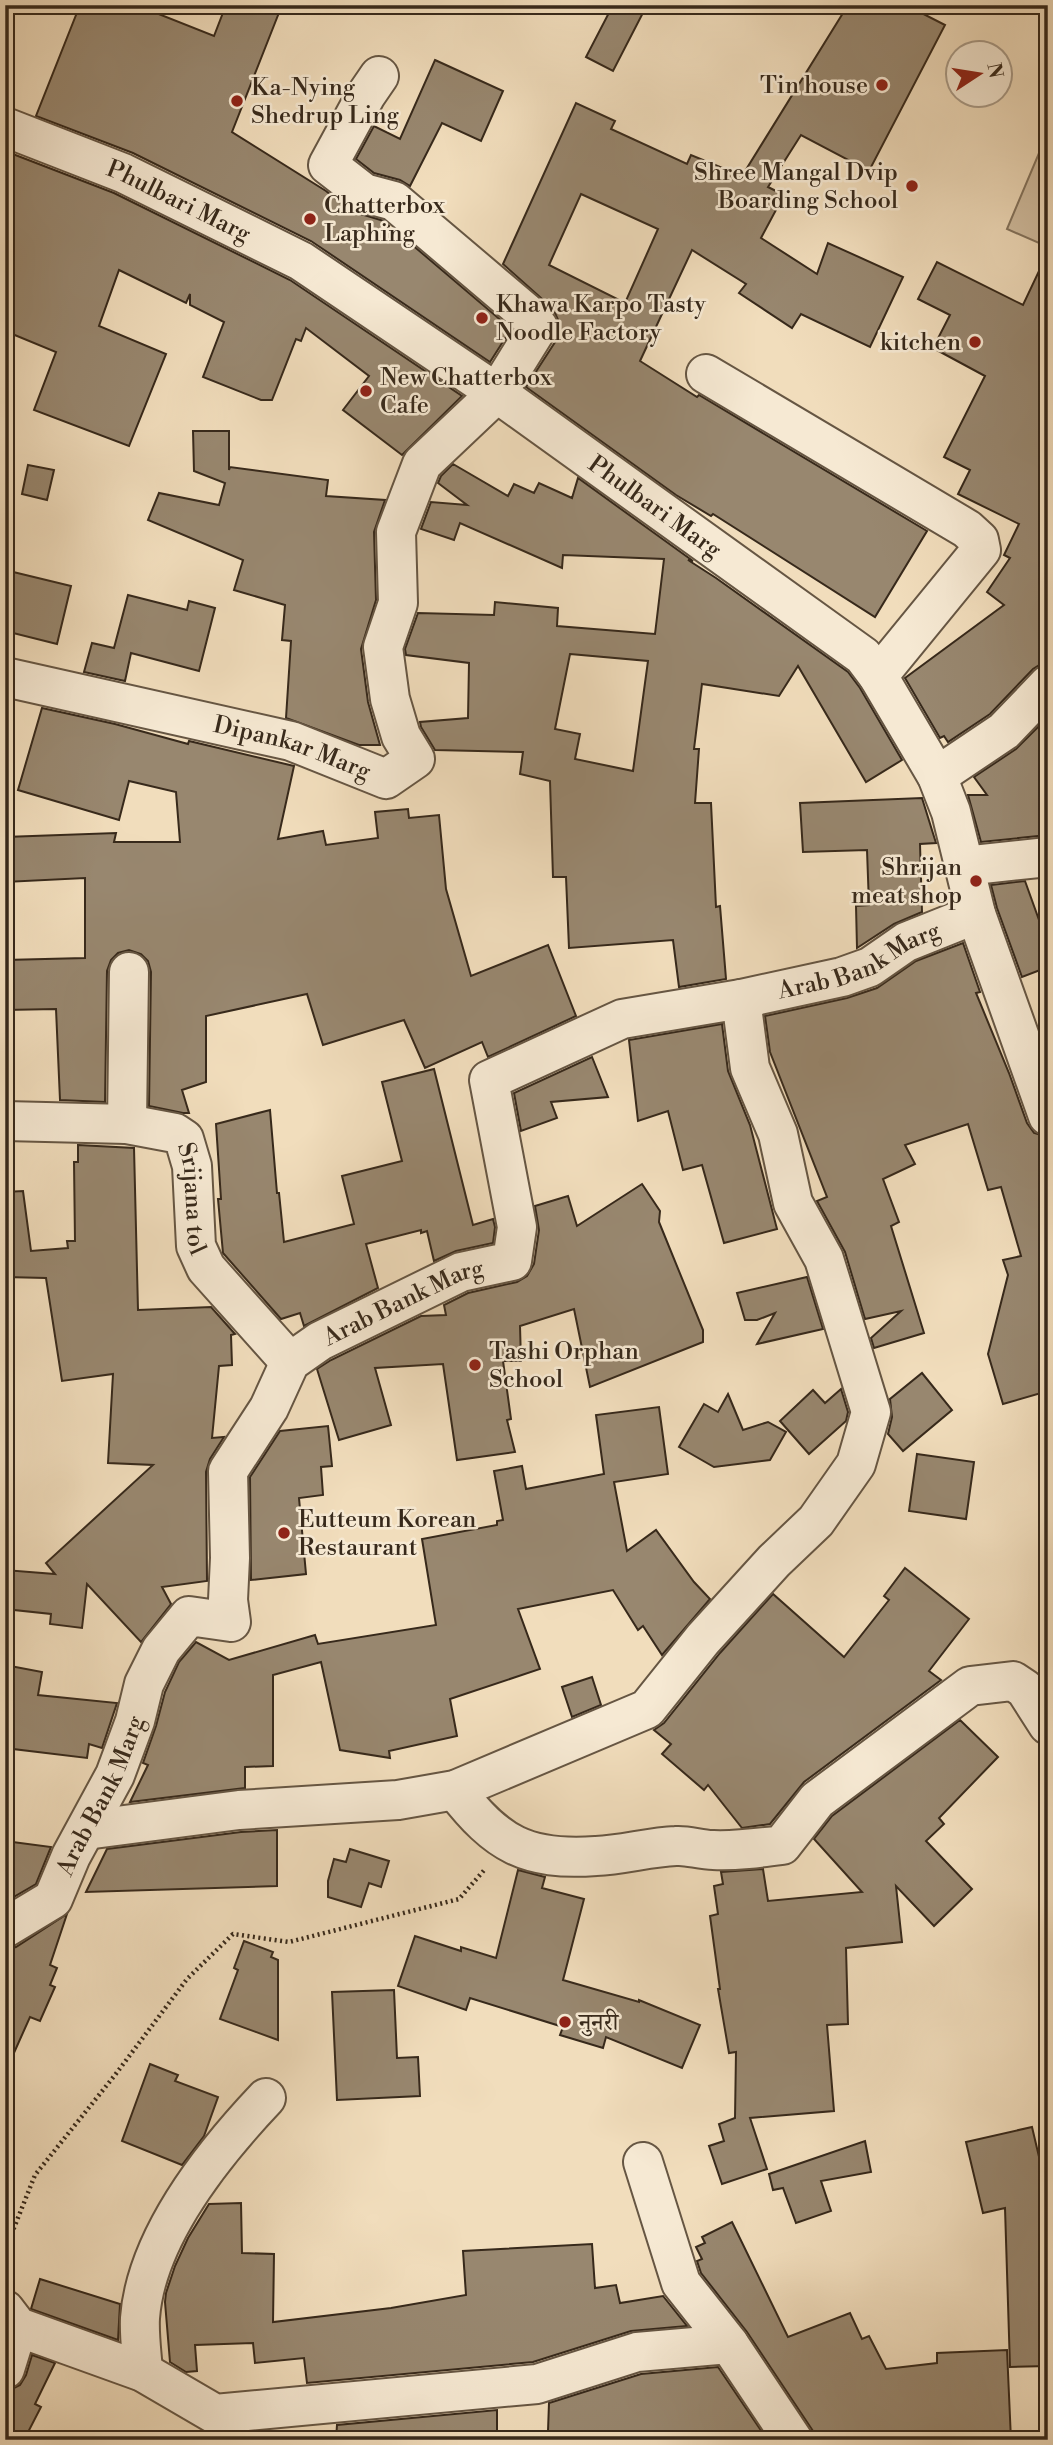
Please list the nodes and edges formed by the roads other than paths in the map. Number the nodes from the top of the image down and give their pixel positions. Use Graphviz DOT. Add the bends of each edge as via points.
graph roads {
  1 [pos="379,76"];
  2 [pos="5,127"];
  3 [pos="706,374"];
  4 [pos="497,393"];
  5 [pos="878,676"];
  6 [pos="5,677"];
  7 [pos="1048,685"];
  8 [pos="937,776"];
  9 [pos="1048,857"];
  10 [pos="964,866"];
  11 [pos="976,915"];
  12 [pos="129,972"];
  13 [pos="741,999"];
  14 [pos="1048,1116"];
  15 [pos="5,1121"];
  16 [pos="127,1124"];
  17 [pos="290,1362"];
  18 [pos="1048,1726"];
  19 [pos="455,1790"];
  20 [pos="86,1830"];
  21 [pos="5,1928"];
  22 [pos="266,2098"];
  23 [pos="643,2162"];
  24 [pos="11,2318"];
  25 [pos="729,2344"];
  26 [pos="5,2369"];
  27 [pos="143,2372"];
  28 [pos="209,2427"];
  29 [pos="793,2440"];
  1 -- 4 [label="street" via="328,165 364,194 394,201 538,327"];
  2 -- 4 [label="street, Phulbari Marg" via="123,173 301,261"];
  3 -- 5 [label="street" via="979,540 981,550"];
  4 -- 5 [label="street, Phulbari Marg" via="863,656"];
  4 -- 6 [label="street, Dipankar Marg" via="422,464 396,532 398,603 383,647 390,699 401,736 415,759 386,779 291,741"];
  5 -- 8 [label="street, Phulbari Marg"];
  7 -- 8 [label="street" via="1004,731"];
  8 -- 10 [label="street, Phulbari Marg"];
  9 -- 10 [label="street"];
  10 -- 11 [label="street, Phulbari Marg"];
  11 -- 13 [label="street, Arab Bank Marg" via="905,942 870,967"];
  11 -- 14 [label="street, Phulbari Marg"];
  12 -- 16 [label="street"];
  13 -- 17 [label="street, Arab Bank Marg" via="622,1019 489,1080 517,1227 512,1261 461,1272 320,1341"];
  13 -- 19 [label="street" via="750,1068 778,1134 793,1203 824,1259 871,1412 856,1464 816,1521 774,1560 647,1709"];
  15 -- 16 [label="street, Srijana tol"];
  16 -- 17 [label="street, Srijana tol" via="175,1133 184,1139 192,1166 196,1246 206,1268"];
  17 -- 20 [label="street, Arab Bank Marg" via="269,1408 228,1471 231,1622 189,1616 161,1650 144,1684 114,1775"];
  18 -- 19 [label="street" via="1024,1689 1013,1681 970,1686 817,1800 782,1845 712,1850 678,1846 597,1856 542,1856 508,1843 477,1818"];
  19 -- 20 [label="street" via="398,1800 239,1810"];
  20 -- 21 [label="street, Arab Bank Marg" via="53,1899"];
  22 -- 27 [label="street" via="232,2133 171,2221 150,2271 140,2319"];
  23 -- 25 [label="street" via="681,2283"];
  24 -- 26 [label="street"];
  24 -- 27 [label="street"];
  25 -- 28 [label="street" via="637,2352 537,2384"];
  25 -- 29 [label="street"];
  27 -- 28 [label="street"];
}
